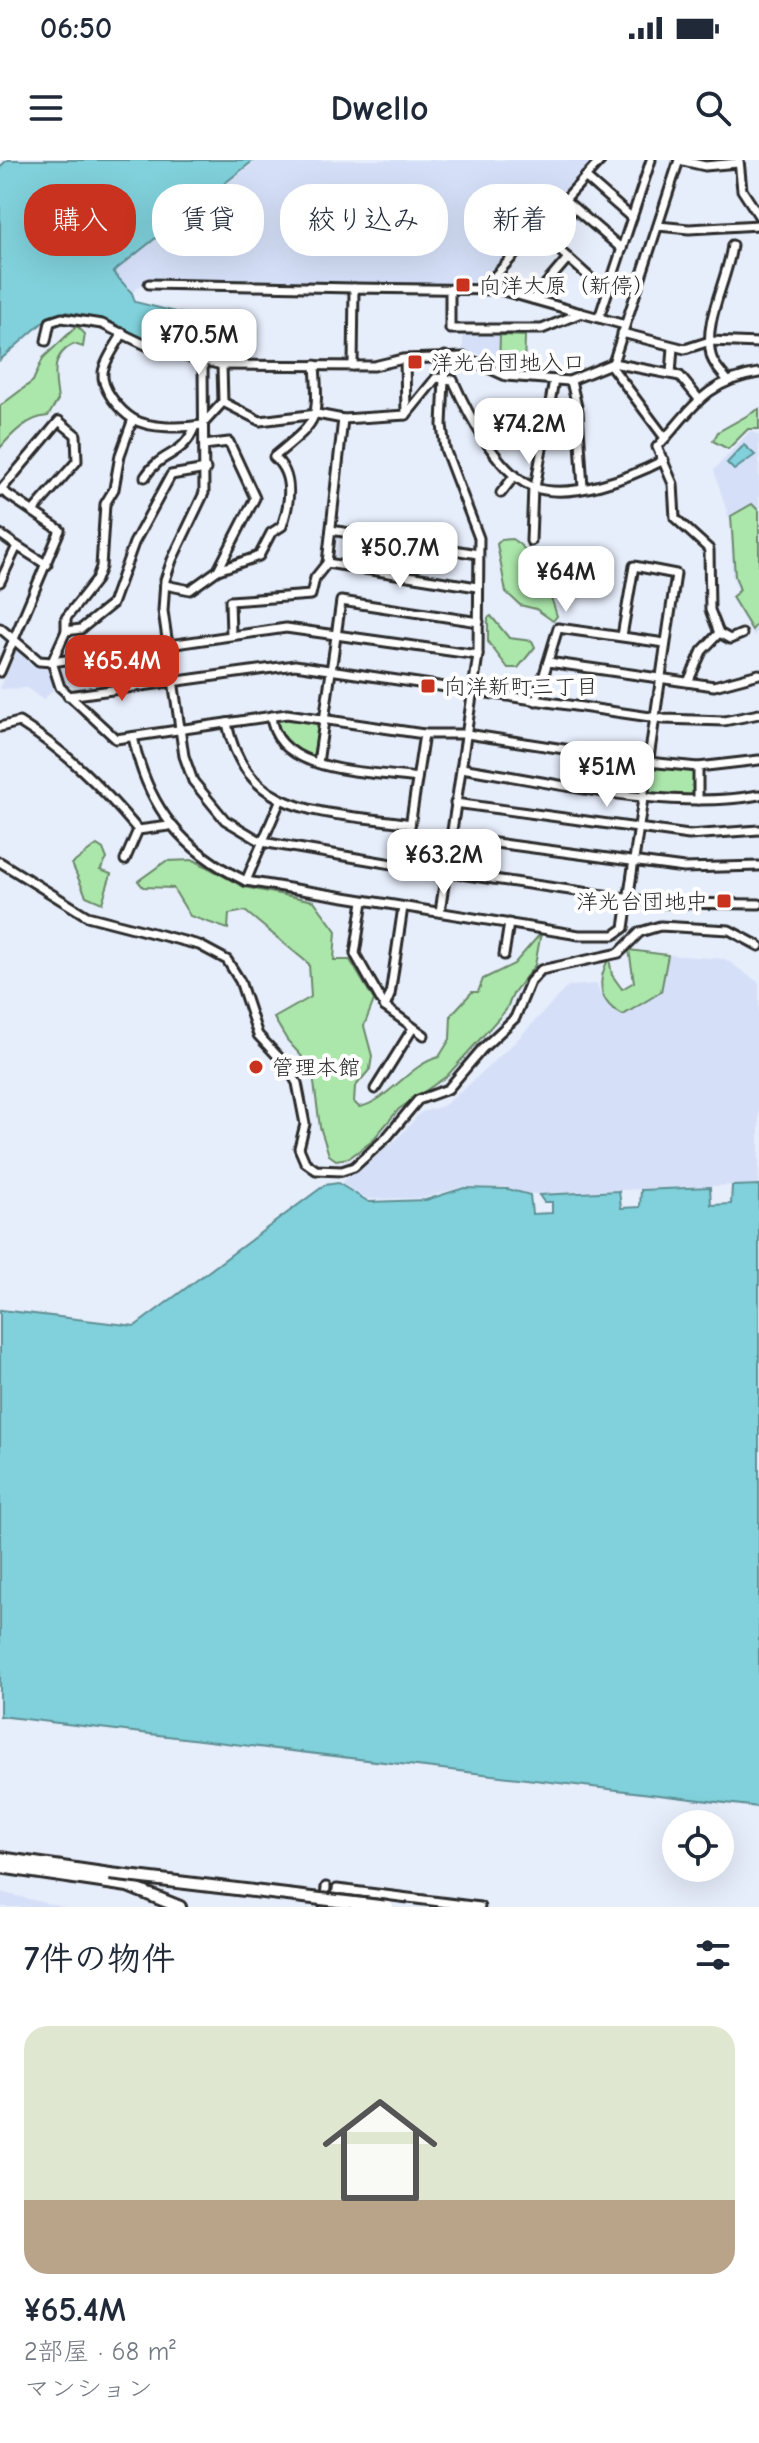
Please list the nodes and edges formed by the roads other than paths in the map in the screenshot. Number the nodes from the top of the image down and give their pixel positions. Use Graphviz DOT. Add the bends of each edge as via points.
graph roads {
  1 [pos="601,160"];
  2 [pos="651,160"];
  3 [pos="679,160"];
  4 [pos="738,162"];
  5 [pos="585,177"];
  6 [pos="576,187"];
  7 [pos="576,209"];
  8 [pos="759,216"];
  9 [pos="632,218"];
  10 [pos="759,225"];
  11 [pos="658,226"];
  12 [pos="732,245"];
  13 [pos="622,249"];
  14 [pos="513,256"];
  15 [pos="568,258"];
  16 [pos="149,284"];
  17 [pos="354,288"];
  18 [pos="483,289"];
  19 [pos="450,290"];
  20 [pos="607,293"];
  21 [pos="533,299"];
  22 [pos="581,313"];
  23 [pos="599,318"];
  24 [pos="624,329"];
  25 [pos="123,333"];
  26 [pos="46,341"];
  27 [pos="710,341"];
  28 [pos="759,343"];
  29 [pos="673,347"];
  30 [pos="445,356"];
  31 [pos="405,359"];
  32 [pos="203,362"];
  33 [pos="612,364"];
  34 [pos="222,365"];
  35 [pos="315,365"];
  36 [pos="353,366"];
  37 [pos="759,373"];
  38 [pos="671,374"];
  39 [pos="445,377"];
  40 [pos="554,380"];
  41 [pos="572,381"];
  42 [pos="728,381"];
  43 [pos="698,398"];
  44 [pos="223,402"];
  45 [pos="317,414"];
  46 [pos="406,415"];
  47 [pos="133,419"];
  48 [pos="343,419"];
  49 [pos="198,426"];
  50 [pos="665,438"];
  51 [pos="204,445"];
  52 [pos="664,460"];
  53 [pos="206,469"];
  54 [pos="515,475"];
  55 [pos="145,477"];
  56 [pos="534,488"];
  57 [pos="583,488"];
  58 [pos="1,491"];
  59 [pos="501,493"];
  60 [pos="34,510"];
  61 [pos="331,530"];
  62 [pos="0,534"];
  63 [pos="531,541"];
  64 [pos="17,546"];
  65 [pos="478,554"];
  66 [pos="327,563"];
  67 [pos="47,565"];
  68 [pos="218,570"];
  69 [pos="0,582"];
  70 [pos="165,585"];
  71 [pos="477,587"];
  72 [pos="479,622"];
  73 [pos="0,628"];
  74 [pos="66,631"];
  75 [pos="336,633"];
  76 [pos="719,633"];
  77 [pos="231,634"];
  78 [pos="742,634"];
  79 [pos="622,636"];
  80 [pos="14,640"];
  81 [pos="665,643"];
  82 [pos="167,644"];
  83 [pos="478,655"];
  84 [pos="52,662"];
  85 [pos="548,662"];
  86 [pos="331,669"];
  87 [pos="0,672"];
  88 [pos="759,674"];
  89 [pos="660,678"];
  90 [pos="171,680"];
  91 [pos="688,682"];
  92 [pos="473,691"];
  93 [pos="68,696"];
  94 [pos="536,701"];
  95 [pos="759,714"];
  96 [pos="271,716"];
  97 [pos="654,717"];
  98 [pos="324,718"];
  99 [pos="227,723"];
  100 [pos="0,727"];
  101 [pos="178,730"];
  102 [pos="424,734"];
  103 [pos="467,734"];
  104 [pos="133,737"];
  105 [pos="759,760"];
  106 [pos="648,762"];
  107 [pos="318,763"];
  108 [pos="698,767"];
  109 [pos="461,768"];
  110 [pos="417,778"];
  111 [pos="643,795"];
  112 [pos="759,795"];
  113 [pos="698,800"];
  114 [pos="280,801"];
  115 [pos="455,803"];
  116 [pos="410,824"];
  117 [pos="169,826"];
  118 [pos="138,830"];
  119 [pos="638,830"];
  120 [pos="759,830"];
  121 [pos="450,837"];
  122 [pos="262,842"];
  123 [pos="125,860"];
  124 [pos="0,862"];
  125 [pos="633,863"];
  126 [pos="404,866"];
  127 [pos="759,866"];
  128 [pos="445,872"];
  129 [pos="246,881"];
  130 [pos="627,899"];
  131 [pos="363,901"];
  132 [pos="757,904"];
  133 [pos="403,907"];
  134 [pos="440,912"];
  135 [pos="759,915"];
  136 [pos="509,923"];
  137 [pos="759,946"];
  138 [pos="504,955"];
  139 [pos="385,1007"];
  140 [pos="413,1028"];
  141 [pos="424,1035"];
  142 [pos="375,1089"];
  143 [pos="0,1858"];
  144 [pos="0,1867"];
  145 [pos="109,1878"];
  146 [pos="326,1887"];
  147 [pos="180,1907"];
  148 [pos="324,1907"];
  149 [pos="335,1907"];
  150 [pos="388,1907"];
  151 [pos="480,1907"];
  1 -- 5 [label="street"];
  2 -- 9 [label="street"];
  3 -- 4 [label="street" via="705,166"];
  3 -- 11 [label="street"];
  4 -- 8 [label="street" via="742,190"];
  5 -- 6 [label="street"];
  5 -- 9 [label="street"];
  7 -- 13 [label="street"];
  9 -- 13 [label="street"];
  10 -- 11 [label="street"];
  11 -- 24 [label="street"];
  12 -- 27 [label="street"];
  13 -- 20 [label="street"];
  14 -- 18 [label="street"];
  15 -- 20 [label="street"];
  15 -- 21 [label="street"];
  16 -- 17 [label="street"];
  17 -- 19 [label="street"];
  17 -- 36 [label="street"];
  18 -- 19 [label="street"];
  18 -- 21 [label="street"];
  19 -- 22 [label="street" via="450,329 542,329"];
  20 -- 23 [label="street"];
  21 -- 22 [label="street"];
  22 -- 23 [label="street"];
  23 -- 24 [label="street"];
  24 -- 29 [label="street"];
  24 -- 33 [label="street"];
  25 -- 26 [label="street" via="62,318 50,322"];
  25 -- 32 [label="street" via="152,348"];
  25 -- 47 [label="street" via="105,367 104,382"];
  27 -- 28 [label="street"];
  27 -- 29 [label="street"];
  27 -- 42 [label="street" via="711,356"];
  29 -- 38 [label="street"];
  30 -- 31 [label="street"];
  30 -- 39 [label="street"];
  30 -- 40 [label="street" via="464,357 506,376"];
  31 -- 36 [label="street"];
  31 -- 46 [label="street"];
  32 -- 34 [label="street"];
  32 -- 49 [label="street"];
  33 -- 38 [label="street"];
  33 -- 41 [label="street"];
  33 -- 50 [label="street"];
  34 -- 35 [label="street"];
  34 -- 44 [label="street"];
  35 -- 36 [label="street"];
  35 -- 45 [label="street"];
  37 -- 42 [label="street"];
  38 -- 43 [label="street" via="680,376"];
  39 -- 46 [label="street" via="436,378"];
  39 -- 54 [label="street" via="453,380 488,446"];
  39 -- 65 [label="street" via="445,449 479,538"];
  40 -- 41 [label="street"];
  40 -- 56 [label="street"];
  41 -- 57 [label="street"];
  42 -- 43 [label="street"];
  43 -- 50 [label="street"];
  44 -- 45 [label="street" via="260,421"];
  44 -- 49 [label="street"];
  45 -- 48 [label="street"];
  45 -- 68 [label="street" via="274,457 284,468 289,489 282,526 271,533 259,556"];
  46 -- 48 [label="street"];
  47 -- 49 [label="street"];
  47 -- 74 [label="street" via="105,504 101,567 66,618"];
  48 -- 61 [label="street"];
  49 -- 51 [label="street"];
  49 -- 55 [label="street" via="186,446 162,457"];
  50 -- 52 [label="street" via="657,447"];
  51 -- 53 [label="street"];
  51 -- 68 [label="street" via="229,442 255,498"];
  52 -- 57 [label="street" via="624,480"];
  52 -- 76 [label="street" via="673,484 675,518 709,549 710,610"];
  53 -- 70 [label="street" via="199,509"];
  53 -- 74 [label="street" via="171,475 134,543 112,604 81,629"];
  54 -- 56 [label="street"];
  54 -- 59 [label="street"];
  56 -- 57 [label="street"];
  56 -- 63 [label="street"];
  58 -- 60 [label="street"];
  58 -- 60 [label="street" via="59,421 76,435 77,461"];
  60 -- 67 [label="street" via="60,530"];
  61 -- 65 [label="street"];
  61 -- 66 [label="street"];
  62 -- 64 [label="street"];
  64 -- 67 [label="street"];
  64 -- 69 [label="street"];
  65 -- 71 [label="street"];
  66 -- 71 [label="street"];
  66 -- 77 [label="street" via="315,578 311,595 230,601"];
  67 -- 80 [label="street"];
  68 -- 70 [label="street" via="190,590"];
  70 -- 82 [label="street"];
  71 -- 72 [label="street"];
  72 -- 75 [label="street" via="341,601"];
  72 -- 83 [label="street"];
  73 -- 80 [label="street"];
  74 -- 84 [label="street"];
  75 -- 77 [label="street" via="286,628"];
  75 -- 83 [label="street"];
  75 -- 86 [label="street"];
  76 -- 78 [label="street" via="730,639"];
  76 -- 91 [label="street" via="702,651"];
  77 -- 82 [label="street"];
  79 -- 81 [label="street"];
  79 -- 81 [label="street" via="634,566 676,574"];
  79 -- 85 [label="street" via="558,628"];
  80 -- 84 [label="street" via="39,661"];
  80 -- 87 [label="street"];
  81 -- 89 [label="street"];
  82 -- 84 [label="street"];
  82 -- 90 [label="street"];
  83 -- 92 [label="street"];
  84 -- 93 [label="street"];
  85 -- 89 [label="street"];
  85 -- 94 [label="street"];
  86 -- 90 [label="street" via="275,666"];
  86 -- 92 [label="street"];
  86 -- 98 [label="street"];
  88 -- 91 [label="street" via="714,686"];
  89 -- 91 [label="street"];
  89 -- 97 [label="street"];
  90 -- 93 [label="street"];
  90 -- 101 [label="street"];
  92 -- 94 [label="street"];
  92 -- 103 [label="street"];
  93 -- 104 [label="street" via="116,739"];
  94 -- 97 [label="street"];
  95 -- 97 [label="street" via="724,721"];
  96 -- 98 [label="street"];
  96 -- 99 [label="street"];
  96 -- 107 [label="street" via="287,751"];
  97 -- 106 [label="street"];
  98 -- 102 [label="street"];
  98 -- 107 [label="street"];
  99 -- 101 [label="street"];
  99 -- 114 [label="street" via="237,762 253,783"];
  100 -- 118 [label="street" via="19,722 59,746"];
  101 -- 104 [label="street"];
  101 -- 122 [label="street" via="193,781 206,801 225,820"];
  102 -- 103 [label="street"];
  102 -- 110 [label="street"];
  103 -- 106 [label="street"];
  103 -- 109 [label="street"];
  104 -- 117 [label="street" via="149,793"];
  105 -- 108 [label="street"];
  106 -- 108 [label="street"];
  106 -- 111 [label="street"];
  107 -- 110 [label="street"];
  108 -- 113 [label="street"];
  109 -- 111 [label="street"];
  109 -- 115 [label="street"];
  110 -- 116 [label="street"];
  111 -- 113 [label="street"];
  111 -- 119 [label="street"];
  112 -- 113 [label="street"];
  114 -- 116 [label="street"];
  114 -- 122 [label="street"];
  115 -- 119 [label="street"];
  115 -- 121 [label="street"];
  116 -- 126 [label="street"];
  117 -- 118 [label="street"];
  117 -- 129 [label="street" via="206,859"];
  118 -- 123 [label="street"];
  119 -- 120 [label="street" via="689,835"];
  119 -- 125 [label="street"];
  121 -- 125 [label="street"];
  121 -- 128 [label="street"];
  122 -- 126 [label="street"];
  122 -- 129 [label="street"];
  124 -- 137 [label="street" via="87,916 199,945 227,960 258,1035 297,1083 305,1124 299,1148 305,1162 332,1172 354,1167 418,1100 436,1096 460,1078 515,1018 541,970 619,953 640,932 660,926 729,930"];
  125 -- 127 [label="street"];
  125 -- 130 [label="street"];
  126 -- 128 [label="street"];
  128 -- 130 [label="street"];
  128 -- 134 [label="street"];
  129 -- 131 [label="street"];
  130 -- 132 [label="street"];
  130 -- 136 [label="street" via="624,928 614,935"];
  131 -- 133 [label="street"];
  131 -- 139 [label="street" via="355,954"];
  132 -- 135 [label="street"];
  133 -- 134 [label="street"];
  133 -- 139 [label="street"];
  134 -- 136 [label="street"];
  136 -- 138 [label="street"];
  139 -- 140 [label="street"];
  140 -- 141 [label="street"];
  140 -- 142 [label="street"];
  143 -- 145 [label="highway"];
  144 -- 145 [label="highway"];
  145 -- 147 [label="highway"];
  145 -- 150 [label="highway, bridge"];
  146 -- 148 [label="street"];
  149 -- 151 [label="street" via="337,1889"];
}
